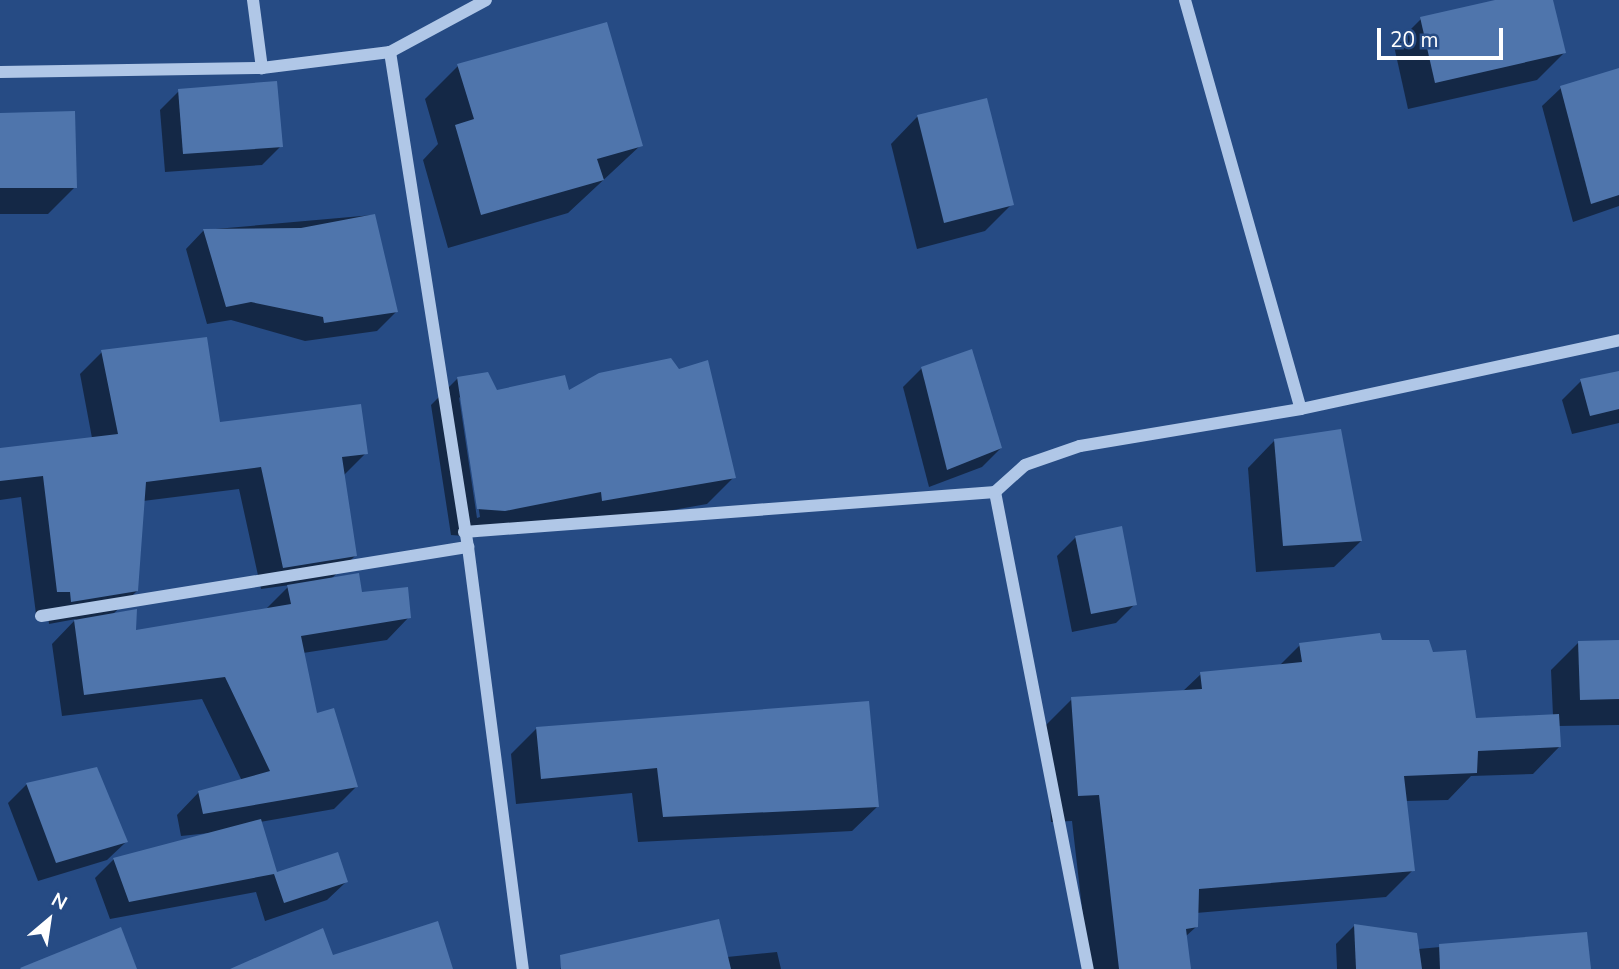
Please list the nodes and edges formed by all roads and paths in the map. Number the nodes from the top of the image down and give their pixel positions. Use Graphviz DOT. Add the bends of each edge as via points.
graph roads {
  1 [pos="253,0"];
  2 [pos="486,0"];
  3 [pos="1185,0"];
  4 [pos="390,52"];
  5 [pos="262,68"];
  6 [pos="0,72"];
  7 [pos="1619,340"];
  8 [pos="1301,409"];
  9 [pos="995,492"];
  10 [pos="464,531"];
  11 [pos="468,547"];
  12 [pos="41,615"];
  13 [pos="523,969"];
  14 [pos="1088,969"];
  1 -- 5 [label="street"];
  2 -- 4 [label="street"];
  3 -- 8 [label="street"];
  4 -- 5 [label="street"];
  4 -- 10 [label="street"];
  5 -- 6 [label="street"];
  7 -- 8 [label="street"];
  8 -- 9 [label="street" via="1080,446 1024,465"];
  9 -- 10 [label="street"];
  9 -- 14 [label="street"];
  10 -- 11 [label="street"];
  11 -- 12 [label="street"];
  11 -- 13 [label="street"];
}
